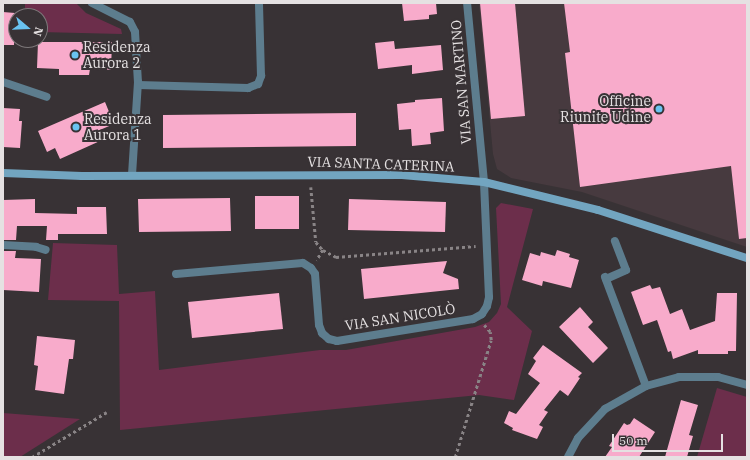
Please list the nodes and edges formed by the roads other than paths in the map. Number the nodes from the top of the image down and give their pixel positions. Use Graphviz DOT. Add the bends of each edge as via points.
graph roads {
  1 [pos="92,3"];
  2 [pos="259,3"];
  3 [pos="467,3"];
  4 [pos="3,82"];
  5 [pos="138,85"];
  6 [pos="47,97"];
  7 [pos="3,173"];
  8 [pos="132,175"];
  9 [pos="484,182"];
  10 [pos="615,241"];
  11 [pos="3,245"];
  12 [pos="46,250"];
  13 [pos="747,258"];
  14 [pos="176,274"];
  15 [pos="747,385"];
  16 [pos="646,386"];
  17 [pos="568,457"];
  1 -- 5 [label="street" via="130,22 135,32"];
  2 -- 5 [label="street" via="261,76 258,84 248,88"];
  3 -- 9 [label="street, VIA SAN MARTINO"];
  4 -- 6 [label="street"];
  5 -- 8 [label="street"];
  7 -- 8 [label="street, VIA SANTA CATERINA"];
  8 -- 9 [label="street, VIA SANTA CATERINA" via="402,175"];
  9 -- 13 [label="street, VIA SANTA CATERINA" via="598,210"];
  9 -- 14 [label="street, VIA SAN NICOLÒ" via="489,297 482,314 473,319 337,341 322,333 319,325 315,274 303,263"];
  10 -- 16 [label="street" via="626,270 605,278"];
  11 -- 12 [label="street"];
  15 -- 16 [label="street" via="718,377 679,377"];
  16 -- 17 [label="street" via="605,409 578,438"];
}
